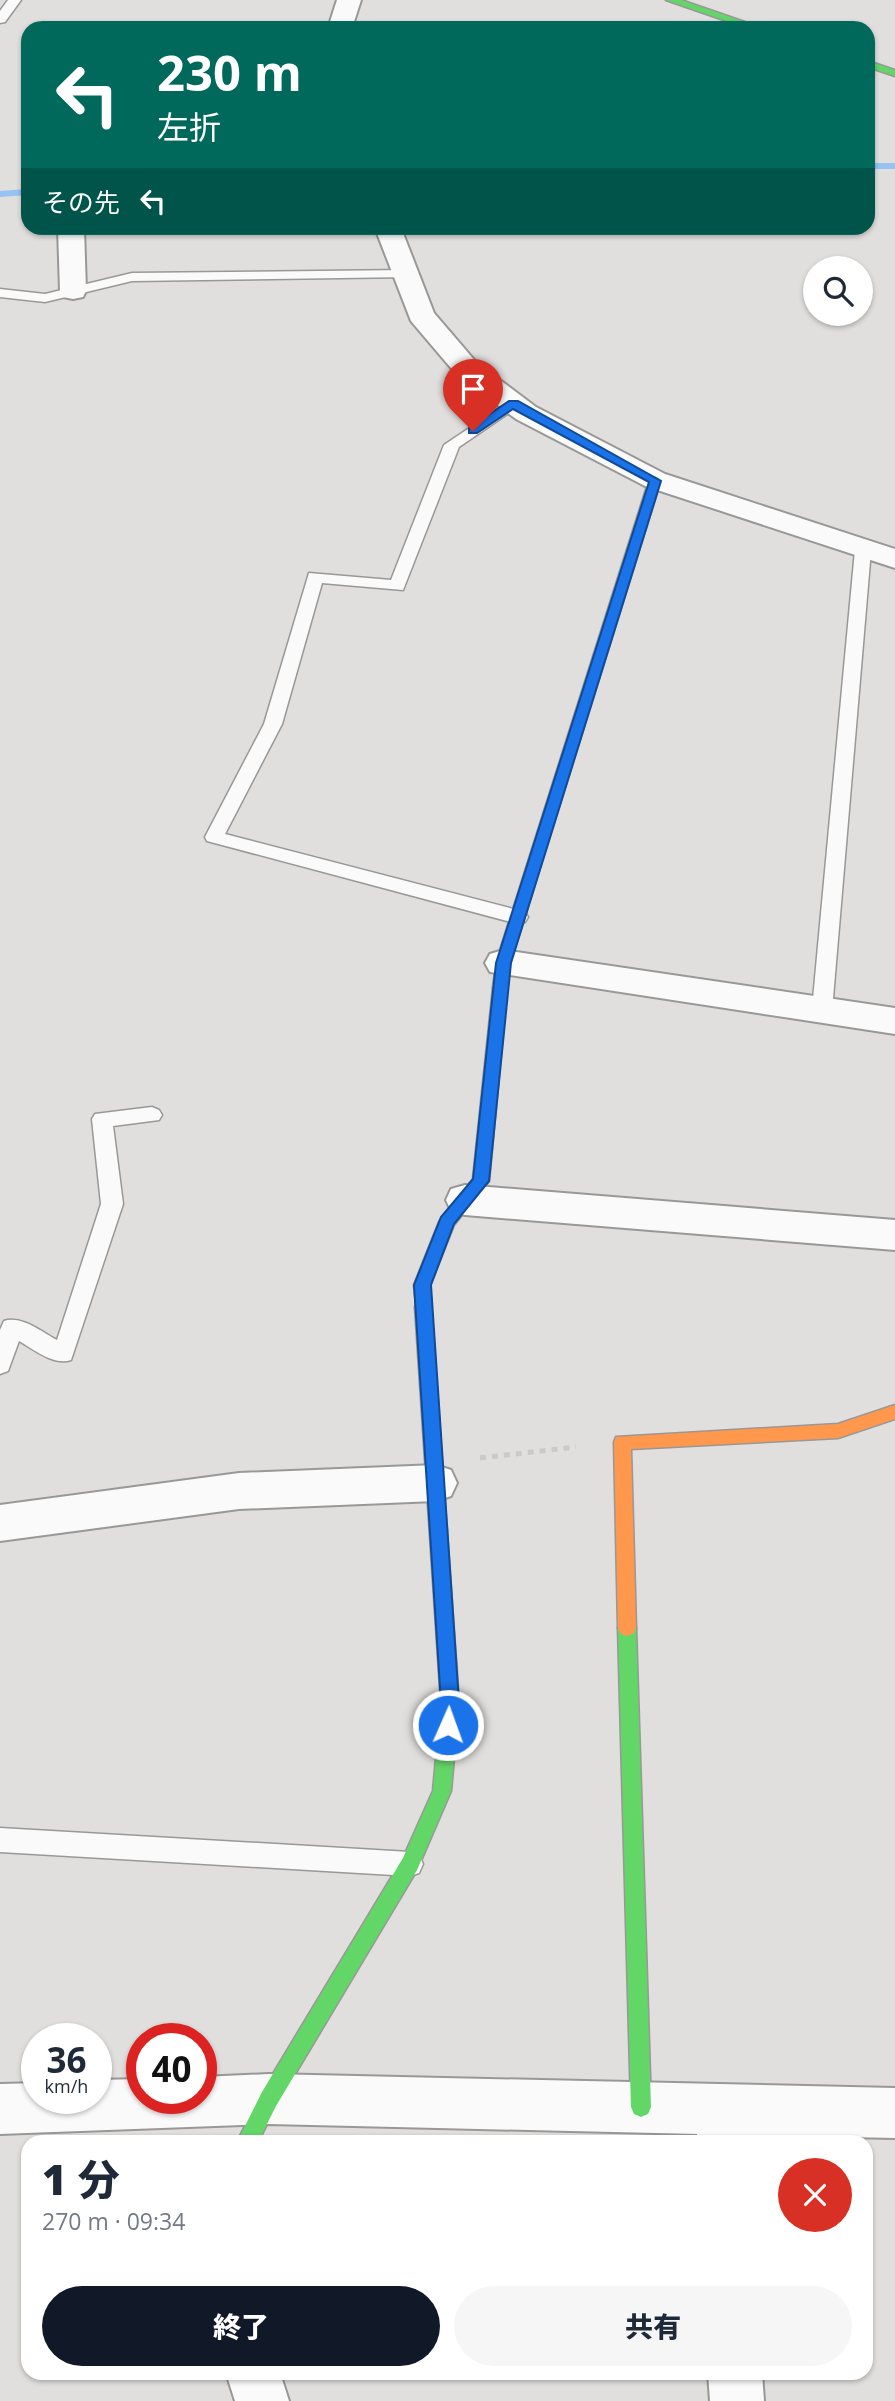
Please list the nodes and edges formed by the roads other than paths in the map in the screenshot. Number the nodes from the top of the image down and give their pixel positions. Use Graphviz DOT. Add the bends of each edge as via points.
graph roads {
  1 [pos="15,0"];
  2 [pos="349,0"];
  3 [pos="671,0"];
  4 [pos="0,19"];
  5 [pos="342,21"];
  6 [pos="736,21"];
  7 [pos="875,66"];
  8 [pos="895,73"];
  9 [pos="71,235"];
  10 [pos="391,235"];
  11 [pos="406,274"];
  12 [pos="73,291"];
  13 [pos="0,293"];
  14 [pos="514,403"];
  15 [pos="655,481"];
  16 [pos="863,550"];
  17 [pos="895,559"];
  18 [pos="518,916"];
  19 [pos="503,963"];
  20 [pos="822,1010"];
  21 [pos="895,1020"];
  22 [pos="152,1115"];
  23 [pos="465,1200"];
  24 [pos="895,1234"];
  25 [pos="6,1325"];
  26 [pos="0,1365"];
  27 [pos="895,1412"];
  28 [pos="435,1475"];
  29 [pos="0,1523"];
  30 [pos="0,1840"];
  31 [pos="410,1864"];
  32 [pos="269,2099"];
  33 [pos="641,2108"];
  34 [pos="0,2109"];
  35 [pos="895,2113"];
  36 [pos="722,2126"];
  37 [pos="251,2135"];
  38 [pos="255,2380"];
  39 [pos="736,2380"];
  40 [pos="262,2401"];
  41 [pos="737,2401"];
  1 -- 4 [label="lane"];
  2 -- 5 [label="street"];
  3 -- 6 [label="street"];
  7 -- 8 [label="street"];
  9 -- 12 [label="street"];
  10 -- 11 [label="street"];
  11 -- 12 [label="lane" via="132,276"];
  11 -- 14 [label="street" via="421,315 466,368"];
  12 -- 13 [label="lane" via="46,298"];
  14 -- 15 [label="street"];
  14 -- 18 [label="lane" via="452,445 397,586 315,577 273,724 214,837"];
  15 -- 16 [label="street"];
  15 -- 18 [label="street"];
  16 -- 17 [label="street"];
  16 -- 20 [label="lane"];
  18 -- 19 [label="street"];
  19 -- 20 [label="street"];
  19 -- 23 [label="street" via="481,1181"];
  20 -- 21 [label="street"];
  22 -- 25 [label="lane" via="102,1119 112,1205 63,1354"];
  23 -- 24 [label="street"];
  23 -- 28 [label="street" via="447,1222 422,1285"];
  25 -- 26 [label="lane"];
  27 -- 33 [label="street" via="838,1431 622,1442"];
  28 -- 29 [label="street" via="239,1491"];
  28 -- 31 [label="street" via="450,1703 442,1791"];
  30 -- 31 [label="lane"];
  31 -- 32 [label="street"];
  32 -- 33 [label="street"];
  32 -- 34 [label="street"];
  32 -- 37 [label="street"];
  33 -- 36 [label="street"];
  35 -- 36 [label="street"];
  38 -- 40 [label="street"];
  39 -- 41 [label="street"];
}
